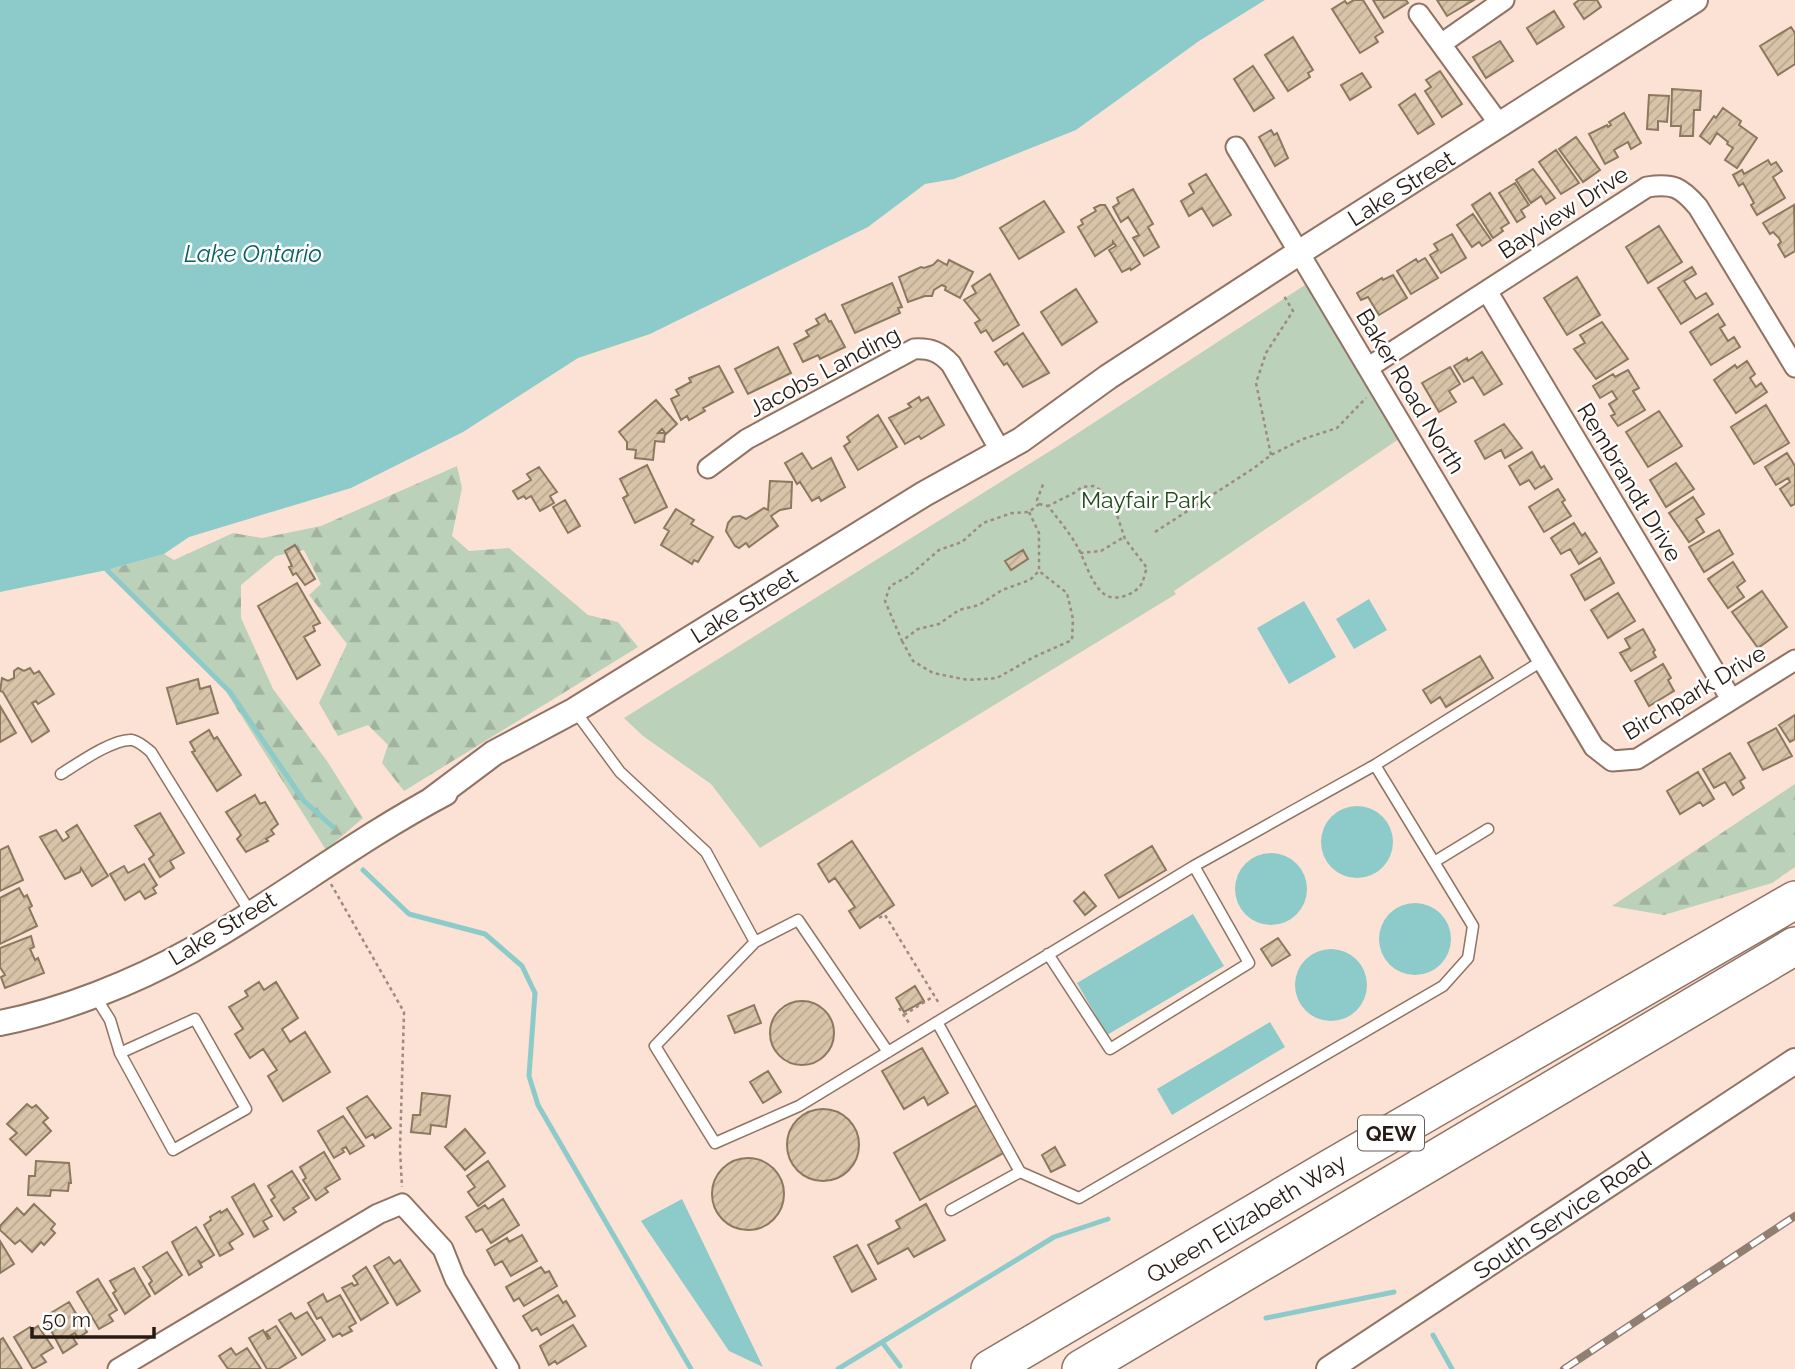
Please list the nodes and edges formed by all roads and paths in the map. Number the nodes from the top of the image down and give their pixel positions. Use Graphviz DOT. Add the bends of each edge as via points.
graph roads {
  1 [pos="1504,0"];
  2 [pos="1695,0"];
  3 [pos="1419,14"];
  4 [pos="1441,44"];
  5 [pos="1500,124"];
  6 [pos="1236,147"];
  7 [pos="1300,252"];
  8 [pos="1487,290"];
  9 [pos="1284,296"];
  10 [pos="1369,367"];
  11 [pos="1795,367"];
  12 [pos="1370,394"];
  13 [pos="999,446"];
  14 [pos="1271,455"];
  15 [pos="708,468"];
  16 [pos="1044,482"];
  17 [pos="1039,504"];
  18 [pos="1048,506"];
  19 [pos="1029,512"];
  20 [pos="1155,532"];
  21 [pos="1124,537"];
  22 [pos="1080,553"];
  23 [pos="1039,570"];
  24 [pos="902,641"];
  25 [pos="1795,660"];
  26 [pos="1542,662"];
  27 [pos="1731,699"];
  28 [pos="570,713"];
  29 [pos="1375,765"];
  30 [pos="61,774"];
  31 [pos="1488,829"];
  32 [pos="1434,862"];
  33 [pos="1194,866"];
  34 [pos="330,881"];
  35 [pos="1795,900"];
  36 [pos="251,912"];
  37 [pos="879,918"];
  38 [pos="755,942"];
  39 [pos="1795,946"];
  40 [pos="1048,954"];
  41 [pos="94,994"];
  42 [pos="934,996"];
  43 [pos="899,1008"];
  44 [pos="904,1015"];
  45 [pos="942,1019"];
  46 [pos="0,1023"];
  47 [pos="916,1035"];
  48 [pos="888,1052"];
  49 [pos="120,1053"];
  50 [pos="1795,1061"];
  51 [pos="1020,1172"];
  52 [pos="402,1204"];
  53 [pos="951,1210"];
  54 [pos="118,1369"];
  55 [pos="509,1369"];
  56 [pos="990,1369"];
  57 [pos="1081,1369"];
  58 [pos="1329,1369"];
  1 -- 4 [label="street"];
  2 -- 5 [label="street, Lake Street"];
  3 -- 4 [label="street"];
  4 -- 5 [label="street"];
  5 -- 7 [label="street, Lake Street"];
  6 -- 7 [label="street, Baker Road North"];
  7 -- 10 [label="street, Baker Road North"];
  7 -- 13 [label="street, Lake Street"];
  8 -- 10 [label="street, Bayview Drive"];
  8 -- 11 [label="street, Bayview Drive" via="1647,187 1665,184 1686,193 1698,207"];
  8 -- 27 [label="street, Rembrandt Drive"];
  9 -- 14 [label="path" via="1293,311 1266,353 1256,383"];
  10 -- 26 [label="street, Baker Road North"];
  12 -- 14 [label="path" via="1337,428"];
  13 -- 15 [label="street, Jacobs Landing" via="951,364 926,348 914,349 747,439"];
  13 -- 28 [label="street, Lake Street"];
  14 -- 20 [label="path"];
  16 -- 17 [label="path"];
  17 -- 18 [label="path"];
  17 -- 19 [label="path"];
  18 -- 21 [label="path" via="1082,487 1094,486 1110,499"];
  18 -- 22 [label="path"];
  19 -- 23 [label="path" via="1039,533"];
  19 -- 24 [label="path" via="983,523 962,542 939,550 890,586 885,601"];
  21 -- 22 [label="path" via="1101,551"];
  21 -- 22 [label="path" via="1147,568 1142,584 1125,596 1103,593"];
  23 -- 24 [label="path" via="1030,580 959,610 939,624 918,629"];
  23 -- 24 [label="path" via="1068,593 1072,640 997,678 968,680 933,673 913,661"];
  25 -- 27 [label="street, Birchpark Drive"];
  26 -- 27 [label="street, Birchpark Drive" via="1594,747 1612,761 1637,759"];
  26 -- 29 [label="lane"];
  28 -- 36 [label="street, Lake Street" via="501,763 430,801"];
  28 -- 38 [label="lane" via="620,772 706,852"];
  29 -- 32 [label="lane"];
  29 -- 33 [label="lane"];
  30 -- 36 [label="lane" via="118,742 141,743"];
  31 -- 32 [label="lane"];
  32 -- 51 [label="lane" via="1474,926 1468,958 1443,986 1079,1198"];
  33 -- 40 [label="lane"];
  33 -- 40 [label="lane" via="1249,963 1110,1049"];
  34 -- 52 [label="path" via="404,1012"];
  35 -- 56 [label="highway, Queen Elizabeth Way / QEW"];
  36 -- 41 [label="street, Lake Street" via="190,951"];
  37 -- 42 [label="path" via="885,915"];
  38 -- 48 [label="lane" via="798,920"];
  38 -- 48 [label="lane" via="655,1046 715,1143 799,1107"];
  39 -- 57 [label="highway, Queen Elizabeth Way / QEW"];
  40 -- 45 [label="lane"];
  41 -- 46 [label="street, Lake Street"];
  41 -- 49 [label="lane" via="110,1020"];
  42 -- 44 [label="path"];
  42 -- 45 [label="path"];
  43 -- 44 [label="path"];
  44 -- 47 [label="path"];
  45 -- 47 [label="lane"];
  45 -- 51 [label="lane"];
  47 -- 48 [label="lane"];
  49 -- 49 [label="lane" via="195,1019 246,1109 173,1150"];
  50 -- 58 [label="street, South Service Road"];
  51 -- 53 [label="lane"];
  52 -- 54 [label="street"];
  52 -- 55 [label="street" via="443,1249 455,1279"];
}
